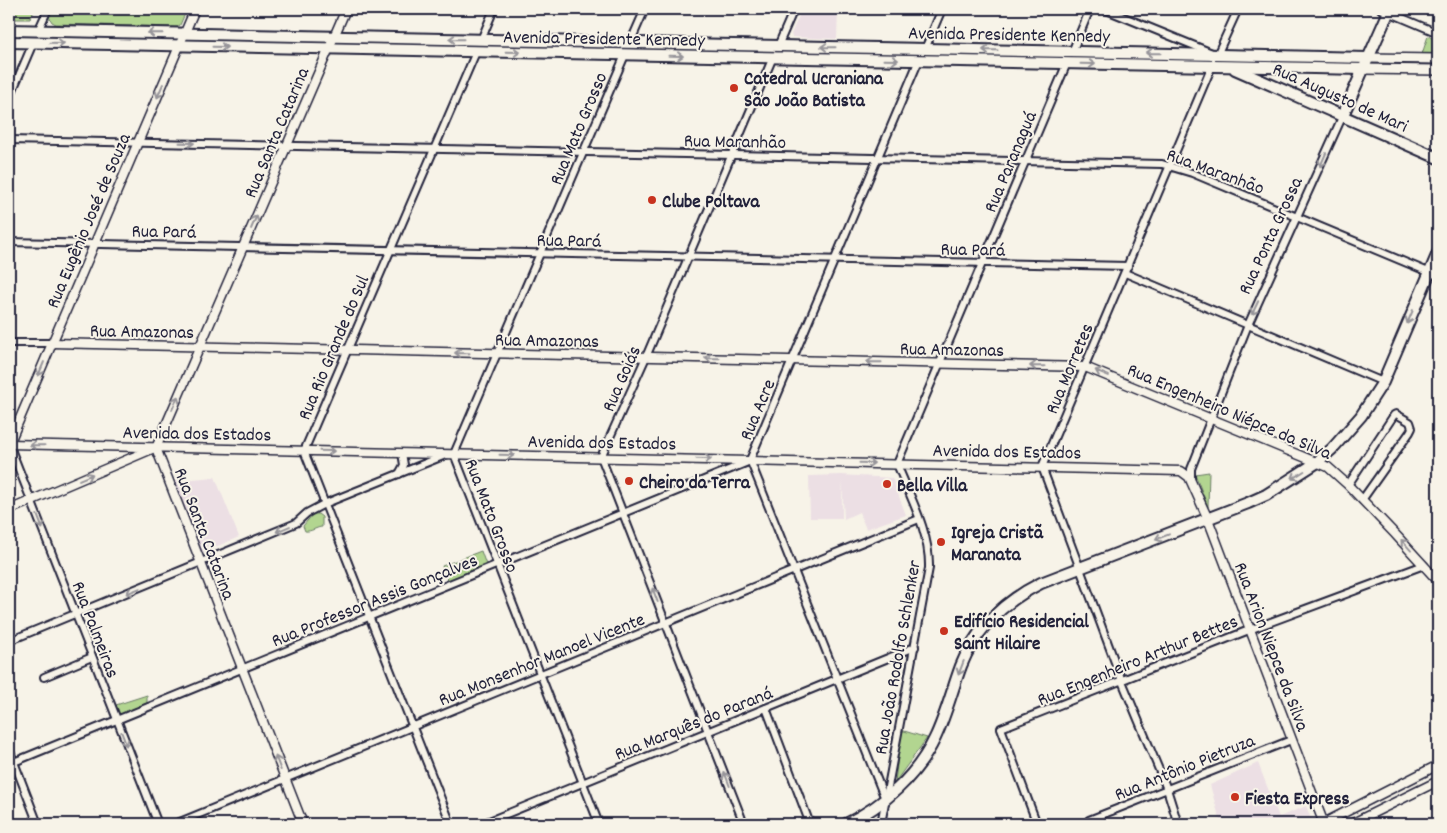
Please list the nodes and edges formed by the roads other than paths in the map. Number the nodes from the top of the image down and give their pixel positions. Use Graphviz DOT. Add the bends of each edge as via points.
graph roads {
  1 [pos="48,9"];
  2 [pos="195,9"];
  3 [pos="346,9"];
  4 [pos="494,9"];
  5 [pos="645,9"];
  6 [pos="794,9"];
  7 [pos="942,9"];
  8 [pos="1090,9"];
  9 [pos="1104,9"];
  10 [pos="1238,9"];
  11 [pos="1386,10"];
  12 [pos="9,30"];
  13 [pos="38,30"];
  14 [pos="1438,33"];
  15 [pos="184,34"];
  16 [pos="256,35"];
  17 [pos="334,36"];
  18 [pos="1175,39"];
  19 [pos="481,40"];
  20 [pos="9,42"];
  21 [pos="32,43"];
  22 [pos="630,43"];
  23 [pos="704,44"];
  24 [pos="179,46"];
  25 [pos="778,46"];
  26 [pos="254,47"];
  27 [pos="329,49"];
  28 [pos="925,49"];
  29 [pos="961,49"];
  30 [pos="476,52"];
  31 [pos="1072,52"];
  32 [pos="1176,54"];
  33 [pos="625,55"];
  34 [pos="1217,55"];
  35 [pos="700,56"];
  36 [pos="1254,56"];
  37 [pos="773,58"];
  38 [pos="1368,58"];
  39 [pos="1438,59"];
  40 [pos="919,60"];
  41 [pos="961,61"];
  42 [pos="1067,63"];
  43 [pos="1212,66"];
  44 [pos="1230,66"];
  45 [pos="1363,69"];
  46 [pos="1438,70"];
  47 [pos="1254,72"];
  48 [pos="9,99"];
  49 [pos="1342,116"];
  50 [pos="9,140"];
  51 [pos="138,142"];
  52 [pos="288,144"];
  53 [pos="434,148"];
  54 [pos="584,152"];
  55 [pos="732,155"];
  56 [pos="1438,158"];
  57 [pos="878,159"];
  58 [pos="1025,162"];
  59 [pos="1171,166"];
  60 [pos="1298,217"];
  61 [pos="9,242"];
  62 [pos="95,243"];
  63 [pos="243,247"];
  64 [pos="390,250"];
  65 [pos="1438,253"];
  66 [pos="540,254"];
  67 [pos="688,257"];
  68 [pos="834,260"];
  69 [pos="982,263"];
  70 [pos="1126,270"];
  71 [pos="1434,274"];
  72 [pos="1248,325"];
  73 [pos="9,343"];
  74 [pos="52,343"];
  75 [pos="200,347"];
  76 [pos="348,350"];
  77 [pos="497,354"];
  78 [pos="646,357"];
  79 [pos="792,360"];
  80 [pos="939,364"];
  81 [pos="1085,367"];
  82 [pos="1383,382"];
  83 [pos="1210,419"];
  84 [pos="9,444"];
  85 [pos="156,448"];
  86 [pos="304,451"];
  87 [pos="402,453"];
  88 [pos="451,454"];
  89 [pos="601,457"];
  90 [pos="750,460"];
  91 [pos="1316,463"];
  92 [pos="897,464"];
  93 [pos="1042,467"];
  94 [pos="398,475"];
  95 [pos="1191,480"];
  96 [pos="1348,485"];
  97 [pos="31,500"];
  98 [pos="1362,500"];
  99 [pos="324,504"];
  100 [pos="9,510"];
  101 [pos="623,513"];
  102 [pos="919,519"];
  103 [pos="1208,519"];
  104 [pos="200,563"];
  105 [pos="496,564"];
  106 [pos="1424,565"];
  107 [pos="1080,568"];
  108 [pos="795,570"];
  109 [pos="1438,581"];
  110 [pos="76,614"];
  111 [pos="369,617"];
  112 [pos="666,623"];
  113 [pos="1249,630"];
  114 [pos="9,642"];
  115 [pos="915,647"];
  116 [pos="92,657"];
  117 [pos="242,669"];
  118 [pos="540,674"];
  119 [pos="44,677"];
  120 [pos="838,679"];
  121 [pos="1122,681"];
  122 [pos="766,708"];
  123 [pos="117,720"];
  124 [pos="412,727"];
  125 [pos="708,732"];
  126 [pos="1291,740"];
  127 [pos="9,749"];
  128 [pos="11,763"];
  129 [pos="1438,765"];
  130 [pos="285,779"];
  131 [pos="1438,781"];
  132 [pos="582,783"];
  133 [pos="1167,789"];
  134 [pos="885,800"];
  135 [pos="1088,820"];
  136 [pos="38,824"];
  137 [pos="158,824"];
  138 [pos="176,824"];
  139 [pos="303,824"];
  140 [pos="451,824"];
  141 [pos="482,824"];
  142 [pos="599,824"];
  143 [pos="744,824"];
  144 [pos="810,824"];
  145 [pos="846,824"];
  146 [pos="881,824"];
  147 [pos="1037,824"];
  148 [pos="1178,824"];
  149 [pos="1323,824"];
  150 [pos="1350,824"];
  1 -- 13 [label="street"];
  2 -- 15 [label="street, Rua Eugênio José de Souza"];
  3 -- 17 [label="street, Rua Santa Catarina"];
  4 -- 19 [label="street"];
  5 -- 22 [label="street"];
  6 -- 25 [label="street"];
  7 -- 28 [label="street"];
  8 -- 31 [label="street"];
  9 -- 18 [label="street"];
  10 -- 34 [label="street"];
  11 -- 14 [label="street"];
  11 -- 38 [label="main road, Rua Ponta Grossa"];
  12 -- 13 [label="main road, Avenida Presidente Kennedy"];
  15 -- 13 [label="main road, Avenida Presidente Kennedy, one-way"];
  15 -- 16 [label="main road, Avenida Presidente Kennedy"];
  15 -- 24 [label="street, Rua Eugênio José de Souza"];
  16 -- 17 [label="main road, Avenida Presidente Kennedy"];
  16 -- 26 [label="main road" via="250,40"];
  19 -- 17 [label="main road, Avenida Presidente Kennedy, one-way"];
  17 -- 27 [label="street, Rua Santa Catarina"];
  18 -- 32 [label="street"];
  18 -- 34 [label="street"];
  19 -- 22 [label="main road, Avenida Presidente Kennedy"];
  20 -- 21 [label="main road, Avenida Presidente Kennedy"];
  21 -- 24 [label="main road, Avenida Presidente Kennedy, one-way"];
  21 -- 48 [label="street"];
  22 -- 23 [label="main road, Avenida Presidente Kennedy"];
  23 -- 25 [label="main road, Avenida Presidente Kennedy"];
  23 -- 35 [label="main road"];
  24 -- 26 [label="main road, Avenida Presidente Kennedy, one-way"];
  24 -- 51 [label="street, Rua Eugênio José de Souza, one-way"];
  28 -- 25 [label="main road, Avenida Presidente Kennedy, one-way"];
  26 -- 27 [label="main road, Avenida Presidente Kennedy"];
  27 -- 30 [label="main road, Avenida Presidente Kennedy"];
  27 -- 52 [label="street, Rua Santa Catarina"];
  28 -- 29 [label="main road, Avenida Presidente Kennedy"];
  31 -- 29 [label="main road, Avenida Presidente Kennedy, one-way"];
  29 -- 41 [label="main road"];
  30 -- 33 [label="main road, Avenida Presidente Kennedy, one-way"];
  30 -- 53 [label="street, Rua Rio Grande do Sul"];
  32 -- 31 [label="main road, Avenida Presidente Kennedy, one-way"];
  32 -- 34 [label="main road, Avenida Presidente Kennedy"];
  33 -- 35 [label="main road, Avenida Presidente Kennedy, one-way"];
  33 -- 54 [label="street, Rua Mato Grosso"];
  34 -- 36 [label="main road, Avenida Presidente Kennedy"];
  35 -- 37 [label="main road, Avenida Presidente Kennedy"];
  36 -- 38 [label="main road, Avenida Presidente Kennedy"];
  36 -- 47 [label="main road"];
  37 -- 40 [label="main road, Avenida Presidente Kennedy, one-way"];
  37 -- 55 [label="street, Rua Goiás"];
  38 -- 39 [label="main road, Avenida Presidente Kennedy"];
  38 -- 45 [label="main road, Rua Ponta Grossa"];
  40 -- 41 [label="main road, Avenida Presidente Kennedy"];
  40 -- 57 [label="street, Rua Acre"];
  41 -- 42 [label="main road, Avenida Presidente Kennedy"];
  42 -- 43 [label="main road, Avenida Presidente Kennedy, one-way"];
  42 -- 58 [label="street, Rua Paranaguá"];
  43 -- 44 [label="main road, Avenida Presidente Kennedy"];
  43 -- 59 [label="street, Rua Morretes"];
  44 -- 47 [label="main road, Rua Augusto de Mari"];
  45 -- 46 [label="main road"];
  45 -- 47 [label="main road"];
  45 -- 49 [label="main road, Rua Ponta Grossa"];
  47 -- 49 [label="main road, Rua Augusto de Mari"];
  49 -- 56 [label="main road, Rua Augusto de Mari"];
  49 -- 60 [label="street, Rua Ponta Grossa, one-way"];
  50 -- 51 [label="street, Rua Maranhão"];
  51 -- 52 [label="street, Rua Maranhão, one-way"];
  51 -- 62 [label="street, Rua Eugênio José de Souza"];
  52 -- 53 [label="street, Rua Maranhão"];
  63 -- 52 [label="street, Rua Santa Catarina, one-way"];
  53 -- 54 [label="street, Rua Maranhão"];
  53 -- 64 [label="street, Rua Rio Grande do Sul"];
  54 -- 55 [label="street, Rua Maranhão"];
  54 -- 66 [label="street, Rua Mato Grosso"];
  55 -- 57 [label="street, Rua Maranhão"];
  55 -- 67 [label="street, Rua Goiás"];
  57 -- 58 [label="street, Rua Maranhão"];
  57 -- 68 [label="street, Rua Acre"];
  58 -- 59 [label="street, Rua Maranhão"];
  58 -- 69 [label="street, Rua Paranaguá"];
  59 -- 60 [label="street, Rua Maranhão"];
  59 -- 70 [label="street, Rua Morretes"];
  60 -- 71 [label="street, Rua Maranhão"];
  60 -- 72 [label="street, Rua Ponta Grossa, one-way"];
  61 -- 62 [label="street, Rua Pará"];
  62 -- 63 [label="street, Rua Pará"];
  62 -- 74 [label="street, Rua Eugênio José de Souza"];
  63 -- 64 [label="street, Rua Pará"];
  63 -- 75 [label="street, Rua Santa Catarina"];
  64 -- 66 [label="street, Rua Pará"];
  64 -- 76 [label="street, Rua Rio Grande do Sul"];
  65 -- 71 [label="main road"];
  66 -- 67 [label="street, Rua Pará"];
  66 -- 77 [label="street, Rua Mato Grosso"];
  67 -- 68 [label="street, Rua Pará"];
  67 -- 78 [label="street, Rua Goiás"];
  68 -- 69 [label="street, Rua Pará"];
  68 -- 79 [label="street, Rua Acre"];
  69 -- 70 [label="street, Rua Pará"];
  69 -- 80 [label="street, Rua Paranaguá"];
  70 -- 72 [label="street, Rua Pará"];
  70 -- 81 [label="street, Rua Morretes"];
  71 -- 82 [label="main road, one-way"];
  72 -- 82 [label="street, Rua Pará"];
  72 -- 83 [label="street, Rua Ponta Grossa"];
  73 -- 74 [label="street, Rua Amazonas"];
  74 -- 75 [label="street, Rua Amazonas"];
  74 -- 84 [label="street, Rua Eugênio José de Souza, one-way"];
  75 -- 76 [label="street, Rua Amazonas"];
  85 -- 75 [label="street, Rua Santa Catarina, one-way"];
  77 -- 76 [label="street, Rua Amazonas, one-way"];
  76 -- 86 [label="street, Rua Rio Grande do Sul"];
  77 -- 78 [label="street, Rua Amazonas"];
  77 -- 88 [label="street, Rua Mato Grosso"];
  79 -- 78 [label="street, Rua Amazonas, one-way"];
  78 -- 89 [label="street, Rua Goiás"];
  80 -- 79 [label="street, Rua Amazonas, one-way"];
  79 -- 90 [label="street, Rua Acre"];
  81 -- 80 [label="street, Rua Amazonas, one-way"];
  80 -- 92 [label="street, Rua Paranaguá"];
  83 -- 81 [label="street, Rua Engenheiro Niépce da Silva, one-way"];
  81 -- 93 [label="street, Rua Morretes"];
  82 -- 91 [label="main road" via="1361,416"];
  83 -- 91 [label="street, Rua Engenheiro Niépce da Silva"];
  83 -- 95 [label="street, Rua Ponta Grossa" via="1191,469"];
  85 -- 84 [label="street, Avenida dos Estados, one-way"];
  84 -- 97 [label="street, Rua Palmeiras"];
  85 -- 86 [label="street, Avenida dos Estados"];
  97 -- 85 [label="street, one-way"];
  85 -- 104 [label="street, Rua Santa Catarina"];
  86 -- 87 [label="street, Avenida dos Estados, one-way"];
  86 -- 99 [label="street"];
  87 -- 88 [label="street, Avenida dos Estados"];
  87 -- 94 [label="street" via="404,464"];
  88 -- 89 [label="street, Avenida dos Estados, one-way"];
  88 -- 94 [label="street"];
  88 -- 105 [label="street, Rua Mato Grosso"];
  89 -- 90 [label="street, Avenida dos Estados, one-way"];
  89 -- 101 [label="street"];
  90 -- 92 [label="street, Avenida dos Estados, one-way"];
  90 -- 101 [label="street, Rua Professor Assis Gonçalves"];
  90 -- 108 [label="street, Rua Acre"];
  91 -- 96 [label="street, Rua Engenheiro Niépce da Silva" via="1331,469"];
  91 -- 103 [label="main road, one-way" via="1266,495"];
  92 -- 93 [label="street, Avenida dos Estados"];
  92 -- 102 [label="street, Rua João Rodolfo Schlenker"];
  93 -- 95 [label="street, Avenida dos Estados" via="1178,470"];
  93 -- 107 [label="street"];
  94 -- 99 [label="street"];
  95 -- 103 [label="street, Rua Arion Niepce da Silva"];
  96 -- 98 [label="street, Rua Engenheiro Niépce da Silva"];
  96 -- 98 [label="street" via="1394,415 1410,422 1410,432"];
  97 -- 100 [label="street"];
  97 -- 110 [label="street, Rua Palmeiras, one-way"];
  106 -- 98 [label="street, Rua Engenheiro Niépce da Silva, one-way"];
  99 -- 104 [label="street, one-way" via="296,523"];
  99 -- 111 [label="street"];
  101 -- 105 [label="street, Rua Professor Assis Gonçalves"];
  112 -- 101 [label="street, one-way"];
  102 -- 108 [label="street, Rua Monsenhor Manoel Vicente"];
  102 -- 115 [label="street, Rua João Rodolfo Schlenker" via="929,550 929,568"];
  103 -- 107 [label="main road, one-way"];
  103 -- 113 [label="street, Rua Arion Niepce da Silva"];
  104 -- 110 [label="street, one-way"];
  104 -- 117 [label="street, Rua Santa Catarina"];
  105 -- 111 [label="street, Rua Professor Assis Gonçalves"];
  105 -- 118 [label="street, Rua Mato Grosso"];
  106 -- 109 [label="street, Rua Engenheiro Niépce da Silva"];
  106 -- 113 [label="street, Rua Engenheiro Arthur Bettes"];
  107 -- 121 [label="street"];
  107 -- 134 [label="main road, one-way" via="1014,598 985,626 965,658 928,751"];
  108 -- 112 [label="street, Rua Monsenhor Manoel Vicente"];
  108 -- 120 [label="street, Rua Acre"];
  110 -- 114 [label="street"];
  110 -- 116 [label="street, Rua Palmeiras"];
  111 -- 117 [label="street, Rua Professor Assis Gonçalves"];
  111 -- 124 [label="street"];
  112 -- 118 [label="street, Rua Monsenhor Manoel Vicente"];
  112 -- 125 [label="street"];
  113 -- 121 [label="street, Rua Engenheiro Arthur Bettes"];
  113 -- 126 [label="street, Rua Arion Niepce da Silva"];
  115 -- 120 [label="street, Rua Marquês do Paraná"];
  115 -- 134 [label="street, Rua João Rodolfo Schlenker"];
  116 -- 119 [label="street"];
  116 -- 123 [label="street, Rua Palmeiras"];
  117 -- 123 [label="street, Rua Professor Assis Gonçalves"];
  130 -- 117 [label="street, Rua Santa Catarina, one-way"];
  118 -- 124 [label="street, Rua Monsenhor Manoel Vicente"];
  118 -- 132 [label="street, Rua Mato Grosso"];
  120 -- 122 [label="street, Rua Marquês do Paraná"];
  120 -- 134 [label="street, Rua Acre"];
  121 -- 133 [label="street"];
  121 -- 147 [label="street, Rua Engenheiro Arthur Bettes" via="1001,728"];
  122 -- 125 [label="street, Rua Marquês do Paraná"];
  122 -- 144 [label="street"];
  123 -- 128 [label="street, Rua Professor Assis Gonçalves"];
  123 -- 137 [label="street, Rua Palmeiras, one-way"];
  124 -- 130 [label="street, Rua Monsenhor Manoel Vicente"];
  124 -- 140 [label="street"];
  125 -- 132 [label="street, Rua Marquês do Paraná"];
  143 -- 125 [label="street, one-way"];
  126 -- 133 [label="street, Rua Antônio Pietruza"];
  126 -- 149 [label="street, Rua Arion Niepce da Silva"];
  127 -- 128 [label="street"];
  128 -- 136 [label="street"];
  129 -- 149 [label="street"];
  130 -- 138 [label="street, Rua Monsenhor Manoel Vicente"];
  130 -- 139 [label="street, Rua Santa Catarina"];
  131 -- 150 [label="street"];
  132 -- 141 [label="street, Rua Marquês do Paraná"];
  132 -- 142 [label="street, Rua Mato Grosso"];
  133 -- 135 [label="street, Rua Antônio Pietruza"];
  133 -- 148 [label="street"];
  134 -- 145 [label="main road"];
  134 -- 146 [label="street, Rua João Rodolfo Schlenker"];
}
